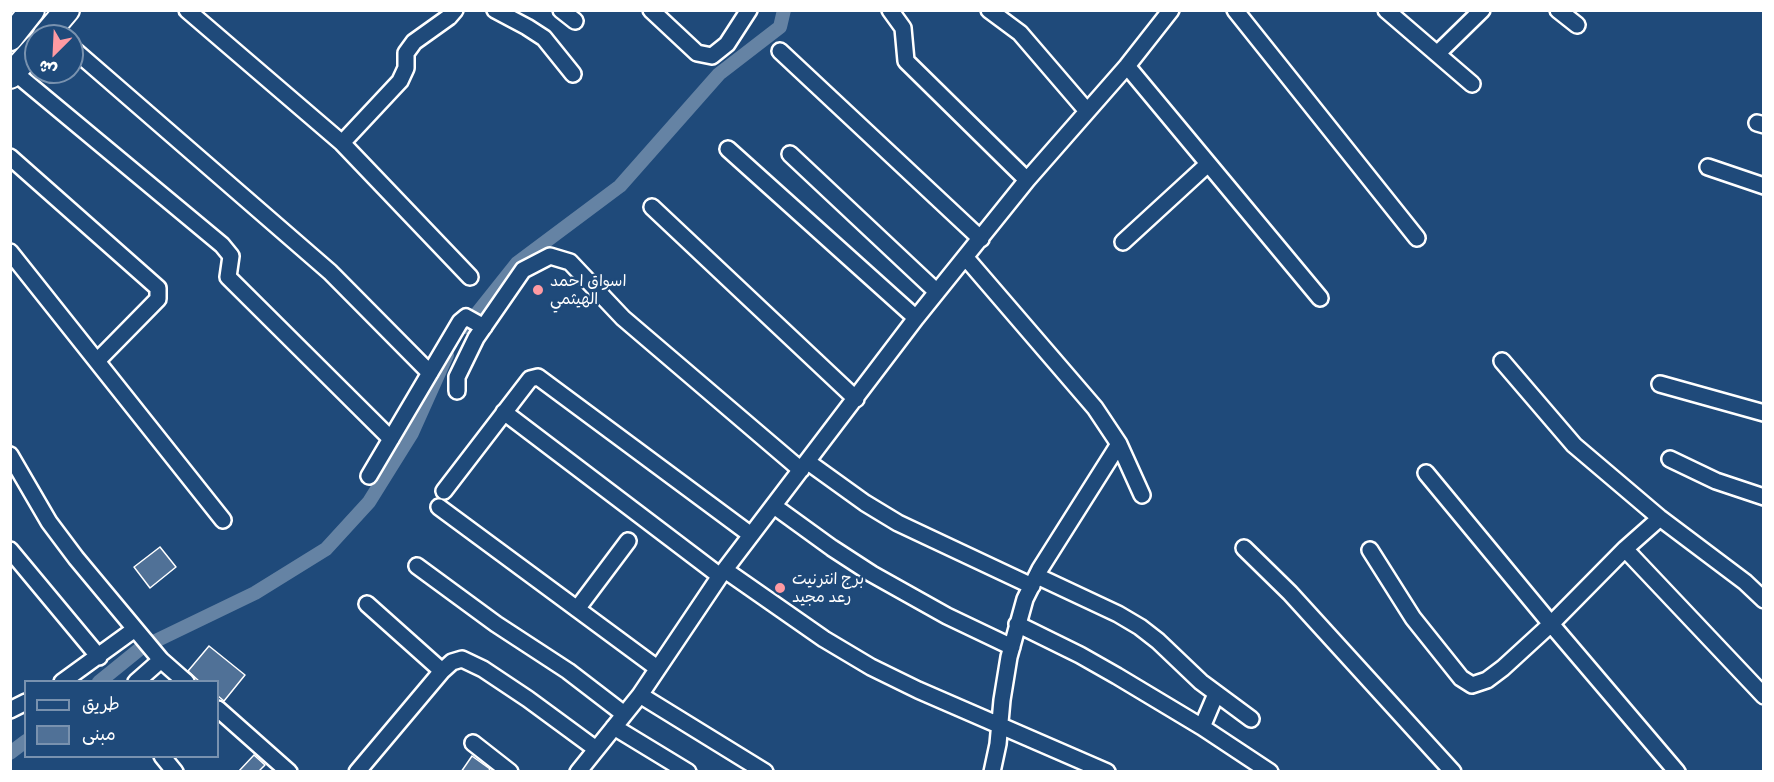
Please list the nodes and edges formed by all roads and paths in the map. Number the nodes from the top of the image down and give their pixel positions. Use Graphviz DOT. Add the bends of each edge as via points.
graph roads {
  1 [pos="32,10"];
  2 [pos="67,10"];
  3 [pos="187,10"];
  4 [pos="455,10"];
  5 [pos="495,10"];
  6 [pos="561,10"];
  7 [pos="651,10"];
  8 [pos="749,10"];
  9 [pos="890,10"];
  10 [pos="989,10"];
  11 [pos="1171,10"];
  12 [pos="1235,10"];
  13 [pos="1386,10"];
  14 [pos="1482,10"];
  15 [pos="1558,10"];
  16 [pos="575,21"];
  17 [pos="57,24"];
  18 [pos="1577,25"];
  19 [pos="10,38"];
  20 [pos="780,51"];
  21 [pos="1437,54"];
  22 [pos="84,58"];
  23 [pos="24,62"];
  24 [pos="1127,66"];
  25 [pos="12,74"];
  26 [pos="573,74"];
  27 [pos="1472,84"];
  28 [pos="1088,111"];
  29 [pos="342,143"];
  30 [pos="728,149"];
  31 [pos="790,154"];
  32 [pos="10,157"];
  33 [pos="1208,164"];
  34 [pos="1708,167"];
  35 [pos="1027,180"];
  36 [pos="1764,186"];
  37 [pos="652,207"];
  38 [pos="1418,238"];
  39 [pos="981,240"];
  40 [pos="1123,242"];
  41 [pos="10,252"];
  42 [pos="966,258"];
  43 [pos="470,277"];
  44 [pos="937,292"];
  45 [pos="1320,298"];
  46 [pos="916,318"];
  47 [pos="484,327"];
  48 [pos="98,360"];
  49 [pos="1502,361"];
  50 [pos="430,373"];
  51 [pos="1660,384"];
  52 [pos="457,392"];
  53 [pos="856,399"];
  54 [pos="504,412"];
  55 [pos="1764,413"];
  56 [pos="391,439"];
  57 [pos="1119,444"];
  58 [pos="10,454"];
  59 [pos="1670,459"];
  60 [pos="805,466"];
  61 [pos="1426,473"];
  62 [pos="369,476"];
  63 [pos="444,491"];
  64 [pos="1142,495"];
  65 [pos="1764,497"];
  66 [pos="774,506"];
  67 [pos="439,507"];
  68 [pos="1660,518"];
  69 [pos="223,520"];
  70 [pos="752,535"];
  71 [pos="628,542"];
  72 [pos="1244,548"];
  73 [pos="1625,549"];
  74 [pos="10,550"];
  75 [pos="1370,550"];
  76 [pos="417,566"];
  77 [pos="722,573"];
  78 [pos="1034,581"];
  79 [pos="1764,600"];
  80 [pos="367,604"];
  81 [pos="577,609"];
  82 [pos="1017,624"];
  83 [pos="1551,624"];
  84 [pos="137,632"];
  85 [pos="1012,647"];
  86 [pos="99,657"];
  87 [pos="161,660"];
  88 [pos="657,668"];
  89 [pos="442,671"];
  90 [pos="64,680"];
  91 [pos="137,680"];
  92 [pos="185,680"];
  93 [pos="640,694"];
  94 [pos="1216,694"];
  95 [pos="1764,696"];
  96 [pos="24,703"];
  97 [pos="10,710"];
  98 [pos="219,710"];
  99 [pos="624,714"];
  100 [pos="1251,719"];
  101 [pos="1000,726"];
  102 [pos="614,727"];
  103 [pos="1202,727"];
  104 [pos="473,743"];
  105 [pos="596,749"];
  106 [pos="164,758"];
  107 [pos="176,771"];
  108 [pos="289,771"];
  109 [pos="357,771"];
  110 [pos="510,771"];
  111 [pos="578,771"];
  112 [pos="688,771"];
  113 [pos="765,771"];
  114 [pos="992,771"];
  115 [pos="1107,771"];
  116 [pos="1270,771"];
  117 [pos="1453,771"];
  118 [pos="1677,771"];
  1 -- 19 [label="main road"];
  2 -- 17 [label="main road"];
  3 -- 29 [label="street"];
  4 -- 29 [label="street" via="414,42 406,53 406,68 400,81"];
  5 -- 26 [label="street" via="544,38"];
  6 -- 16 [label="street"];
  7 -- 8 [label="street" via="697,54 712,56 727,44"];
  9 -- 35 [label="street" via="903,28 906,61"];
  10 -- 28 [label="street" via="1020,33"];
  11 -- 24 [label="street"];
  12 -- 38 [label="street"];
  13 -- 21 [label="street"];
  14 -- 21 [label="street"];
  15 -- 18 [label="street"];
  20 -- 39 [label="street"];
  21 -- 27 [label="street"];
  22 -- 50 [label="street" via="330,272"];
  23 -- 25 [label="main road"];
  24 -- 28 [label="street"];
  24 -- 33 [label="street"];
  25 -- 56 [label="street" via="222,245 231,256 228,277"];
  28 -- 35 [label="street"];
  29 -- 43 [label="street"];
  30 -- 46 [label="street"];
  31 -- 44 [label="street"];
  32 -- 48 [label="street" via="158,288 158,300"];
  33 -- 40 [label="street"];
  33 -- 45 [label="street"];
  34 -- 36 [label="street"];
  35 -- 39 [label="street"];
  37 -- 53 [label="street"];
  39 -- 42 [label="street"];
  41 -- 48 [label="street"];
  42 -- 44 [label="street"];
  42 -- 57 [label="street" via="1095,408"];
  44 -- 46 [label="street"];
  46 -- 53 [label="street"];
  47 -- 50 [label="street" via="466,317 460,322"];
  47 -- 52 [label="street" via="457,377"];
  47 -- 60 [label="street" via="523,270 550,256 570,262 623,318"];
  48 -- 69 [label="street"];
  49 -- 68 [label="street" via="1574,445"];
  50 -- 56 [label="street"];
  51 -- 55 [label="street"];
  53 -- 60 [label="street"];
  54 -- 63 [label="street"];
  54 -- 70 [label="street" via="530,379 538,377"];
  54 -- 77 [label="street"];
  56 -- 62 [label="street"];
  57 -- 64 [label="street"];
  57 -- 78 [label="street"];
  58 -- 84 [label="street" via="49,522"];
  59 -- 65 [label="street" via="1716,482"];
  60 -- 66 [label="street"];
  60 -- 78 [label="street" via="898,523"];
  61 -- 83 [label="street"];
  66 -- 70 [label="street"];
  66 -- 85 [label="street" via="872,574"];
  67 -- 81 [label="street"];
  68 -- 73 [label="street"];
  68 -- 79 [label="street"];
  70 -- 77 [label="street"];
  71 -- 81 [label="street"];
  72 -- 117 [label="street"];
  73 -- 83 [label="street"];
  73 -- 95 [label="street"];
  74 -- 86 [label="street"];
  75 -- 83 [label="street" via="1413,618 1461,678 1472,685 1503,669"];
  76 -- 99 [label="street"];
  77 -- 88 [label="street"];
  77 -- 101 [label="street" via="871,667"];
  78 -- 82 [label="street"];
  78 -- 94 [label="street" via="1118,614 1140,627"];
  80 -- 89 [label="street"];
  81 -- 88 [label="street"];
  82 -- 85 [label="street"];
  82 -- 103 [label="street" via="1080,655"];
  83 -- 118 [label="street"];
  84 -- 86 [label="street"];
  84 -- 87 [label="street"];
  85 -- 101 [label="street"];
  86 -- 90 [label="street"];
  87 -- 91 [label="street"];
  87 -- 92 [label="street"];
  88 -- 93 [label="street"];
  89 -- 105 [label="street" via="462,659 483,669"];
  89 -- 109 [label="street"];
  93 -- 99 [label="street"];
  93 -- 113 [label="street"];
  94 -- 100 [label="street"];
  94 -- 103 [label="street"];
  96 -- 97 [label="street"];
  98 -- 108 [label="street"];
  99 -- 102 [label="street"];
  101 -- 114 [label="street"];
  101 -- 115 [label="street"];
  102 -- 105 [label="street"];
  102 -- 112 [label="street"];
  103 -- 116 [label="street"];
  104 -- 110 [label="street"];
  105 -- 111 [label="street"];
  106 -- 107 [label="street"];
}
